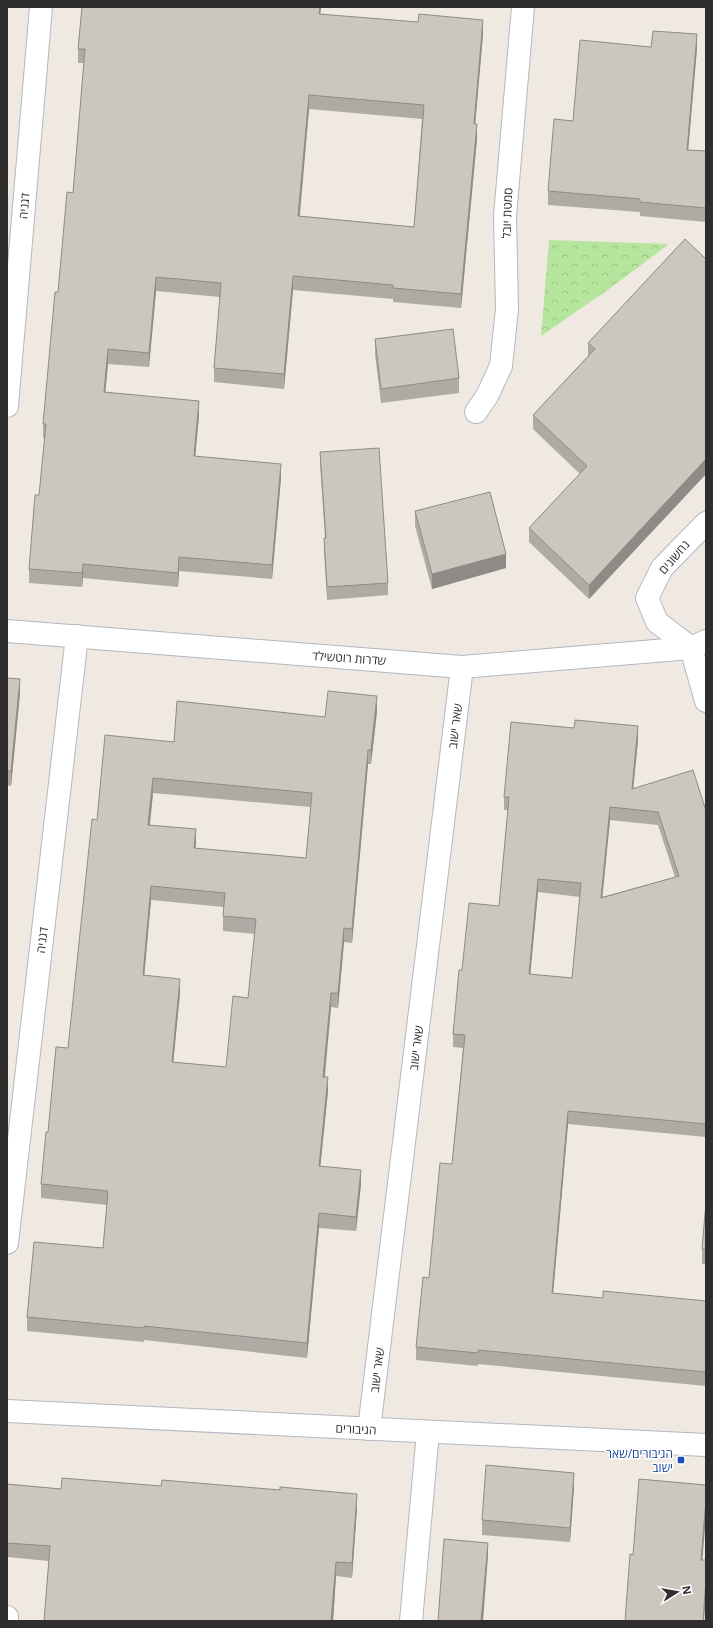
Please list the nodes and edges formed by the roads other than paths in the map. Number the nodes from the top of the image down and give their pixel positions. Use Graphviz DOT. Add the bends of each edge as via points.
graph roads {
  1 [pos="41,7"];
  2 [pos="523,7"];
  3 [pos="7,406"];
  4 [pos="476,412"];
  5 [pos="706,523"];
  6 [pos="7,630"];
  7 [pos="77,636"];
  8 [pos="699,645"];
  9 [pos="462,667"];
  10 [pos="706,701"];
  11 [pos="7,1243"];
  12 [pos="7,1411"];
  13 [pos="369,1429"];
  14 [pos="428,1432"];
  15 [pos="706,1444"];
  16 [pos="8,1617"];
  17 [pos="7,1621"];
  18 [pos="411,1621"];
  1 -- 3 [label="street, דגניה"];
  2 -- 4 [label="street, סמטת יובל" via="505,216 508,309 501,366 487,396"];
  5 -- 8 [label="street, נחשונים" via="662,568 647,598 657,622"];
  6 -- 7 [label="street, שדרות רוטשילד"];
  7 -- 9 [label="street, שדרות רוטשילד"];
  7 -- 11 [label="street, דגניה"];
  8 -- 9 [label="street, שדרות רוטשילד"];
  8 -- 10 [label="street"];
  9 -- 13 [label="street, שאר ישוב"];
  12 -- 13 [label="street, הגיבורים"];
  13 -- 14 [label="street, הגיבורים"];
  14 -- 15 [label="street, הגיבורים"];
  14 -- 18 [label="street"];
  16 -- 17 [label="street"];
}
